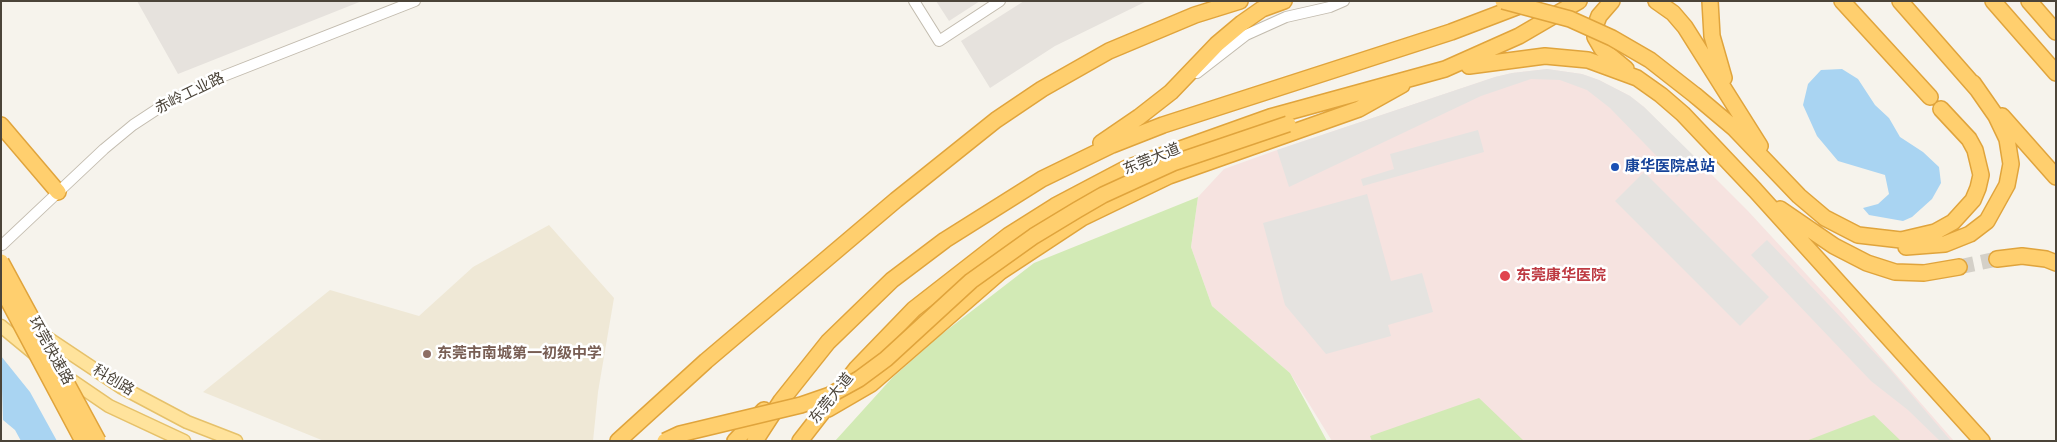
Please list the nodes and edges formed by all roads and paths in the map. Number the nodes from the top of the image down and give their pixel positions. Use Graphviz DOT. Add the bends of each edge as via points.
graph roads {
  1 [pos="415,1"];
  2 [pos="914,1"];
  3 [pos="1000,1"];
  4 [pos="1240,1"];
  5 [pos="1284,1"];
  6 [pos="1344,1"];
  7 [pos="1503,1"];
  8 [pos="1531,1"];
  9 [pos="1579,1"];
  10 [pos="1612,1"];
  11 [pos="1656,1"];
  12 [pos="1710,1"];
  13 [pos="1842,1"];
  14 [pos="1900,1"];
  15 [pos="1993,1"];
  16 [pos="2029,1"];
  17 [pos="2056,32"];
  18 [pos="2056,73"];
  19 [pos="1426,75"];
  20 [pos="1637,78"];
  21 [pos="1411,80"];
  22 [pos="1973,83"];
  23 [pos="1170,92"];
  24 [pos="1930,97"];
  25 [pos="1737,109"];
  26 [pos="1941,109"];
  27 [pos="1,125"];
  28 [pos="2056,176"];
  29 [pos="1042,179"];
  30 [pos="1784,180"];
  31 [pos="1755,190"];
  32 [pos="58,192"];
  33 [pos="1858,235"];
  34 [pos="2,246"];
  35 [pos="1996,259"];
  36 [pos="1,262"];
  37 [pos="2056,263"];
  38 [pos="1959,267"];
  39 [pos="1,287"];
  40 [pos="1,300"];
  41 [pos="1,326"];
  42 [pos="798,379"];
  43 [pos="818,415"];
  44 [pos="83,441"];
  45 [pos="98,441"];
  46 [pos="184,441"];
  47 [pos="236,441"];
  48 [pos="618,441"];
  49 [pos="665,441"];
  50 [pos="735,441"];
  51 [pos="755,441"];
  52 [pos="800,441"];
  53 [pos="1982,441"];
  1 -- 32 [label="street, 赤岭工业路" via="181,95 118,136"];
  2 -- 3 [label="street" via="939,41"];
  4 -- 48 [label="highway" via="1186,18 1109,51 996,120 706,361"];
  5 -- 23 [label="highway" via="1262,9 1242,23 1216,44"];
  6 -- 23 [label="street" via="1286,17 1246,36"];
  7 -- 30 [label="highway, bridge" via="1570,19 1650,60 1734,128"];
  8 -- 29 [label="highway, 东莞大道" via="1451,32 1163,125 1112,145"];
  9 -- 19 [label="highway, 东莞大道" via="1489,51"];
  10 -- 20 [label="highway" via="1599,16 1595,37 1602,49"];
  11 -- 25 [label="highway" via="1685,27"];
  12 -- 25 [label="highway" via="1712,36 1720,68"];
  13 -- 24 [label="highway"];
  14 -- 22 [label="highway"];
  15 -- 18 [label="highway"];
  16 -- 17 [label="highway"];
  19 -- 20 [label="highway" via="1545,56 1588,60"];
  19 -- 21 [label="highway, 东莞大道"];
  20 -- 31 [label="highway" via="1683,114"];
  21 -- 43 [label="highway" via="1359,109 1177,173 1082,218 1000,272 871,384"];
  21 -- 43 [label="highway, 东莞大道" via="1270,117 1182,147 1127,168 1055,206 1009,235 914,309 856,369"];
  21 -- 49 [label="highway, bridge" via="1173,164 1102,195 1034,236 971,282 886,359 859,379 830,395 801,405 680,434"];
  22 -- 28 [label="highway"];
  22 -- 33 [label="highway" via="1996,116 2006,139 2011,164 2007,185 1986,221 1970,234 1945,244 1920,247 1893,246"];
  23 -- 29 [label="highway" via="1139,117"];
  25 -- 30 [label="highway"];
  26 -- 33 [label="highway" via="1975,150 1981,175 1973,200 1953,222 1922,236 1901,240"];
  27 -- 32 [label="highway"];
  29 -- 42 [label="highway, 东莞大道" via="945,240 892,280 828,342"];
  30 -- 33 [label="highway" via="1825,218"];
  31 -- 38 [label="highway" via="1807,228 1867,263 1895,272 1924,273"];
  31 -- 53 [label="highway"];
  32 -- 34 [label="street, 赤岭工业路"];
  35 -- 37 [label="highway" via="2022,256"];
  36 -- 45 [label="highway, 环莞快速路, bridge"];
  39 -- 44 [label="highway, 环莞快速路, bridge"];
  40 -- 47 [label="main road, 科创路" via="36,330 121,387 187,422"];
  41 -- 46 [label="main road, 科创路" via="68,379 109,406"];
  42 -- 50 [label="highway" via="774,399"];
  42 -- 51 [label="highway, 东莞大道"];
  43 -- 52 [label="highway, 东莞大道"];
}
